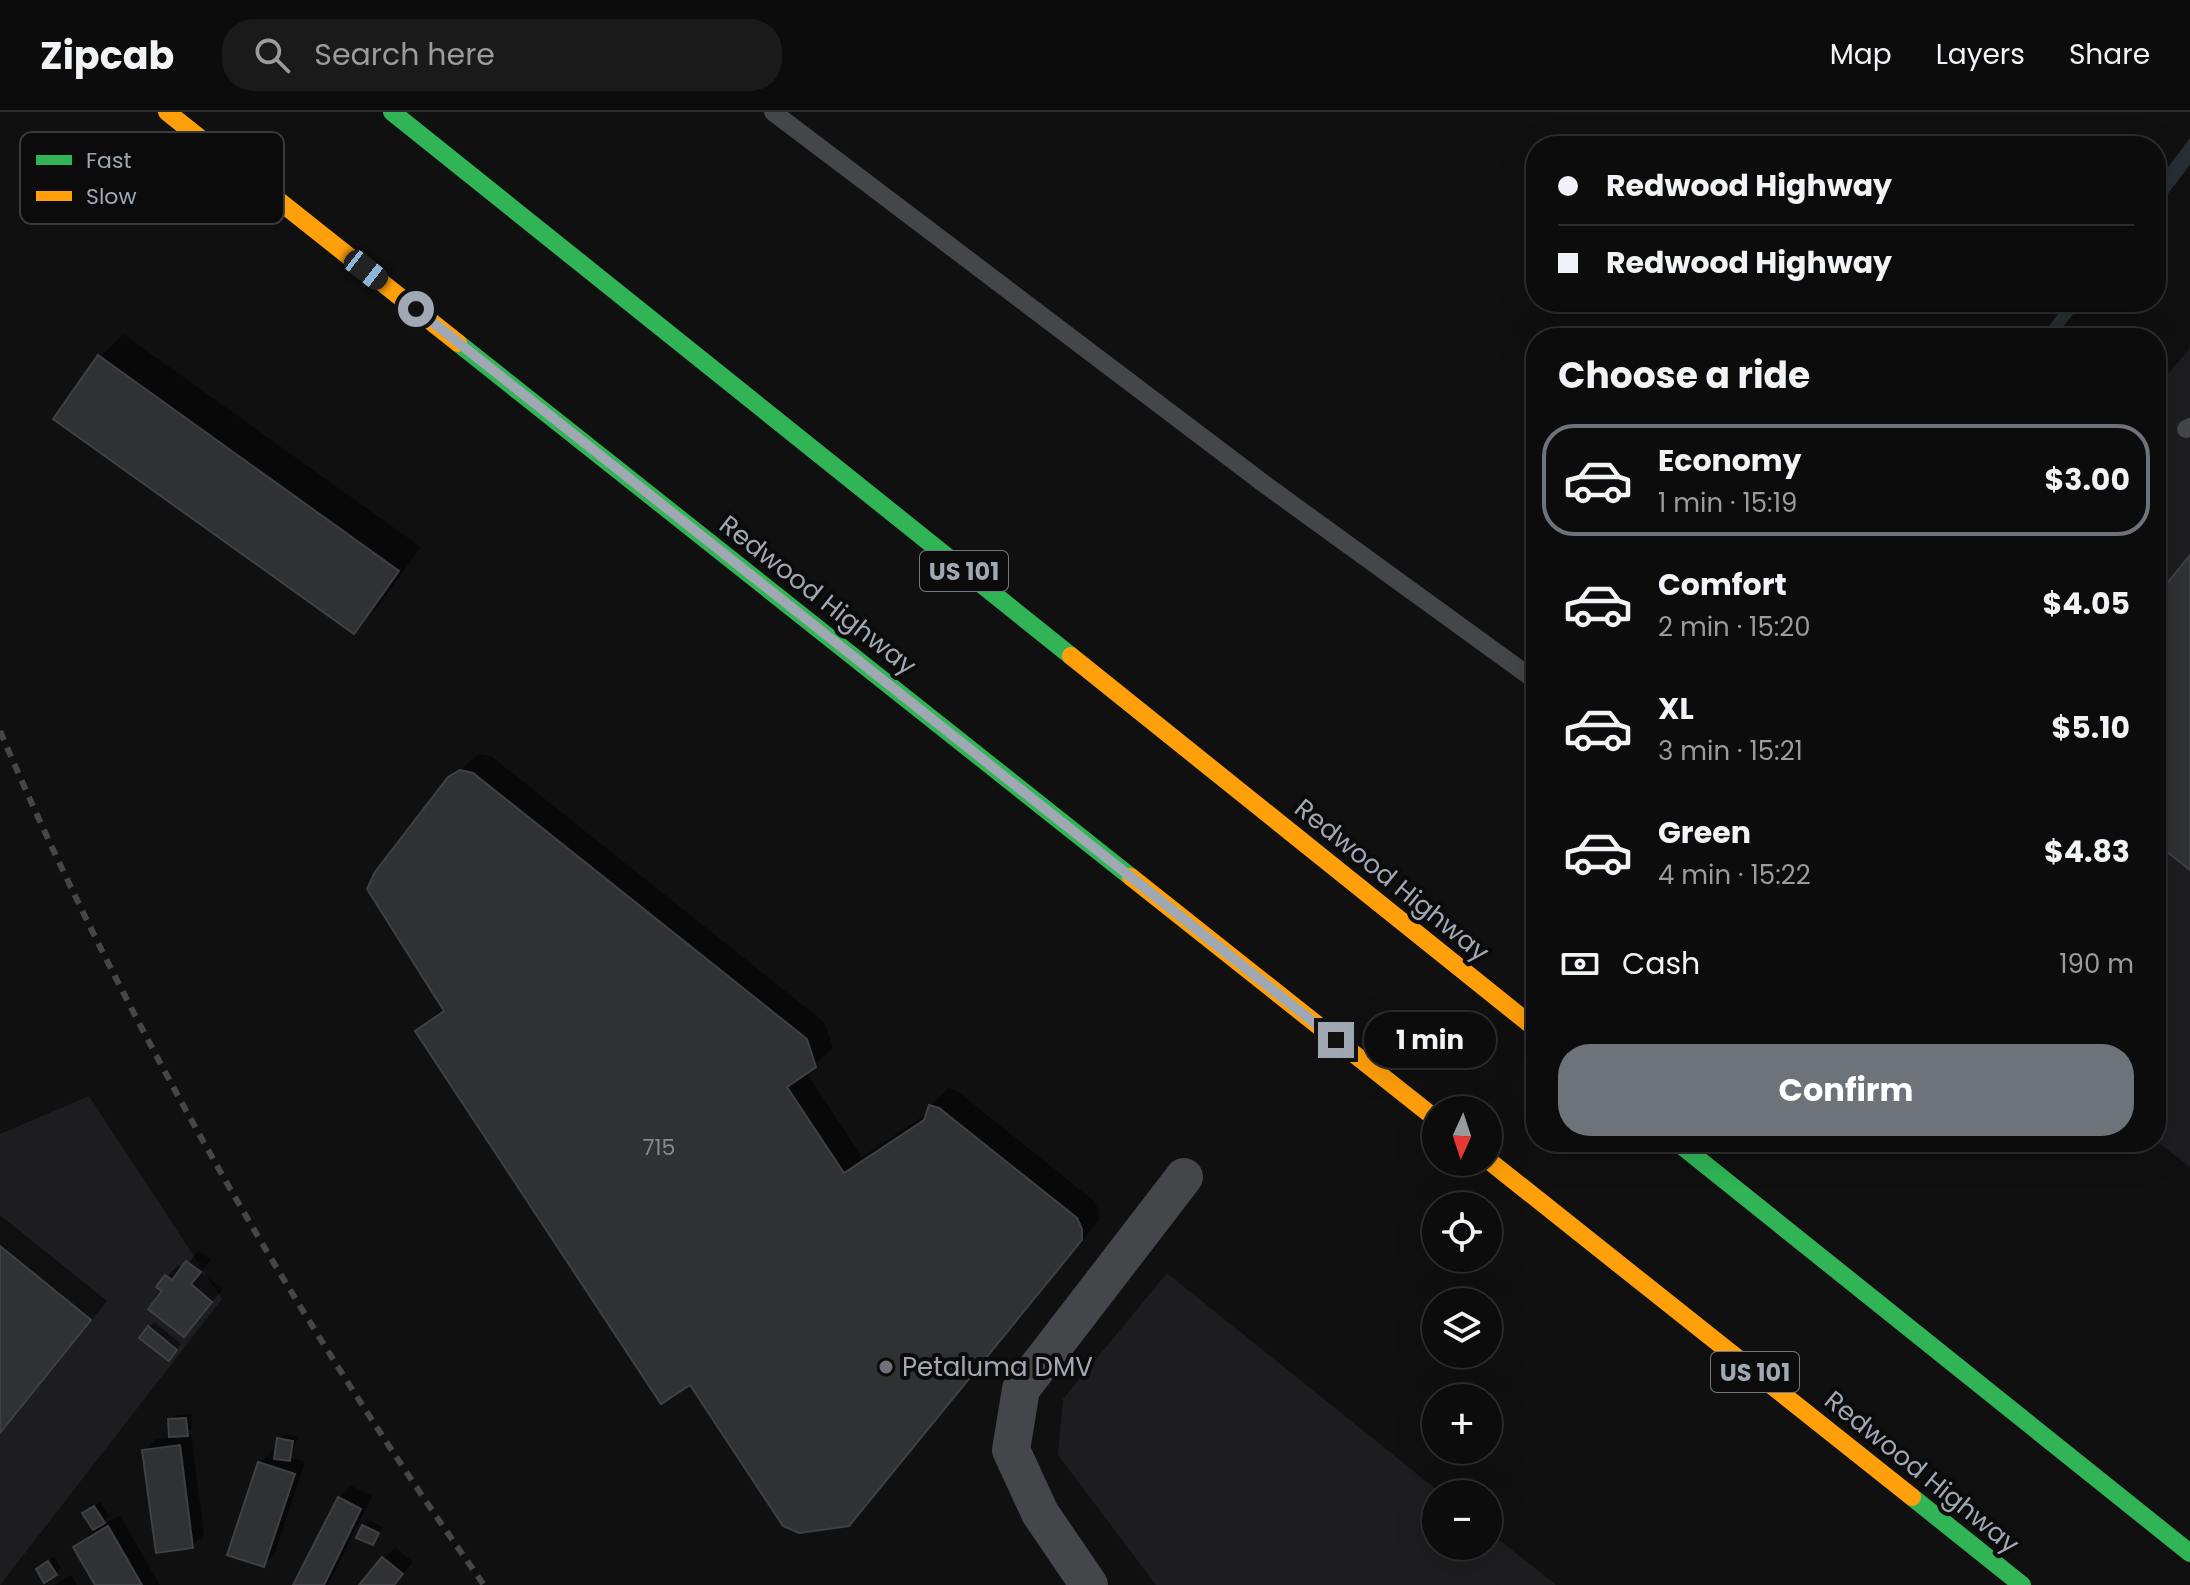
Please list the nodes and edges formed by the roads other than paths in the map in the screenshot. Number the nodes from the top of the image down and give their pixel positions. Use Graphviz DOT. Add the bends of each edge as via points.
graph roads {
  1 [pos="167,112"];
  2 [pos="392,112"];
  3 [pos="773,112"];
  4 [pos="192,132"];
  5 [pos="284,205"];
  6 [pos="1526,674"];
  7 [pos="1526,1021"];
  8 [pos="1422,1108"];
  9 [pos="1689,1152"];
  10 [pos="1502,1171"];
  11 [pos="1184,1177"];
  12 [pos="2190,1553"];
  13 [pos="1089,1585"];
  14 [pos="2022,1585"];
  1 -- 4 [label="highway, Redwood Highway"];
  2 -- 7 [label="highway, Redwood Highway / US 101"];
  3 -- 6 [label="lane" via="1267,486"];
  5 -- 8 [label="highway, Redwood Highway"];
  9 -- 12 [label="highway"];
  10 -- 14 [label="highway, Redwood Highway / US 101"];
  11 -- 13 [label="street" via="1021,1389 1011,1450 1040,1513"];
}
